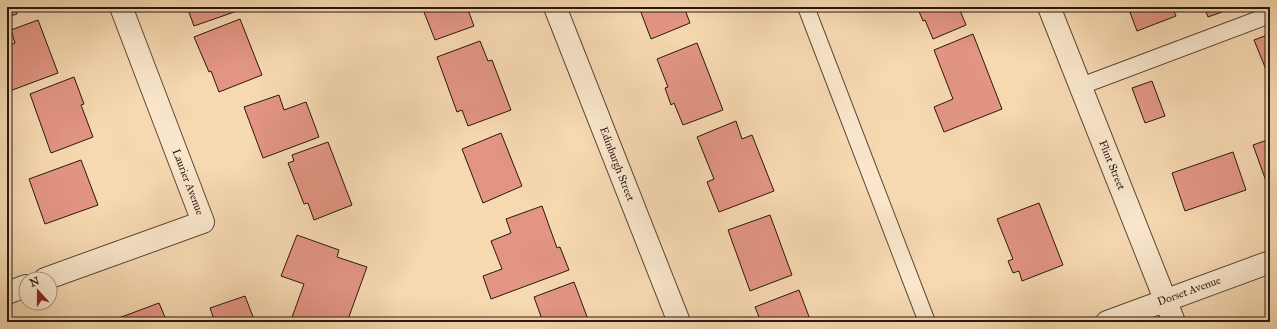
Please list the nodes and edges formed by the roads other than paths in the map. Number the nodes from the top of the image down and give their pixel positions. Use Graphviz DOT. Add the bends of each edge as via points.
graph roads {
  1 [pos="121,7"];
  2 [pos="555,7"];
  3 [pos="806,7"];
  4 [pos="1049,7"];
  5 [pos="1270,15"];
  6 [pos="1081,86"];
  7 [pos="1270,262"];
  8 [pos="58,274"];
  9 [pos="18,289"];
  10 [pos="7,293"];
  11 [pos="1166,299"];
  12 [pos="679,322"];
  13 [pos="927,322"];
  14 [pos="1107,322"];
  15 [pos="1174,322"];
  1 -- 8 [label="street, Laurier Avenue" via="203,222"];
  2 -- 12 [label="street, Edinburgh Street"];
  3 -- 13 [label="lane"];
  4 -- 6 [label="street, Flint Street"];
  5 -- 6 [label="lane"];
  6 -- 11 [label="street, Flint Street"];
  7 -- 11 [label="street, Dorset Avenue"];
  9 -- 10 [label="street"];
  11 -- 14 [label="street, Dorset Avenue"];
  11 -- 15 [label="street, Flint Street"];
}
